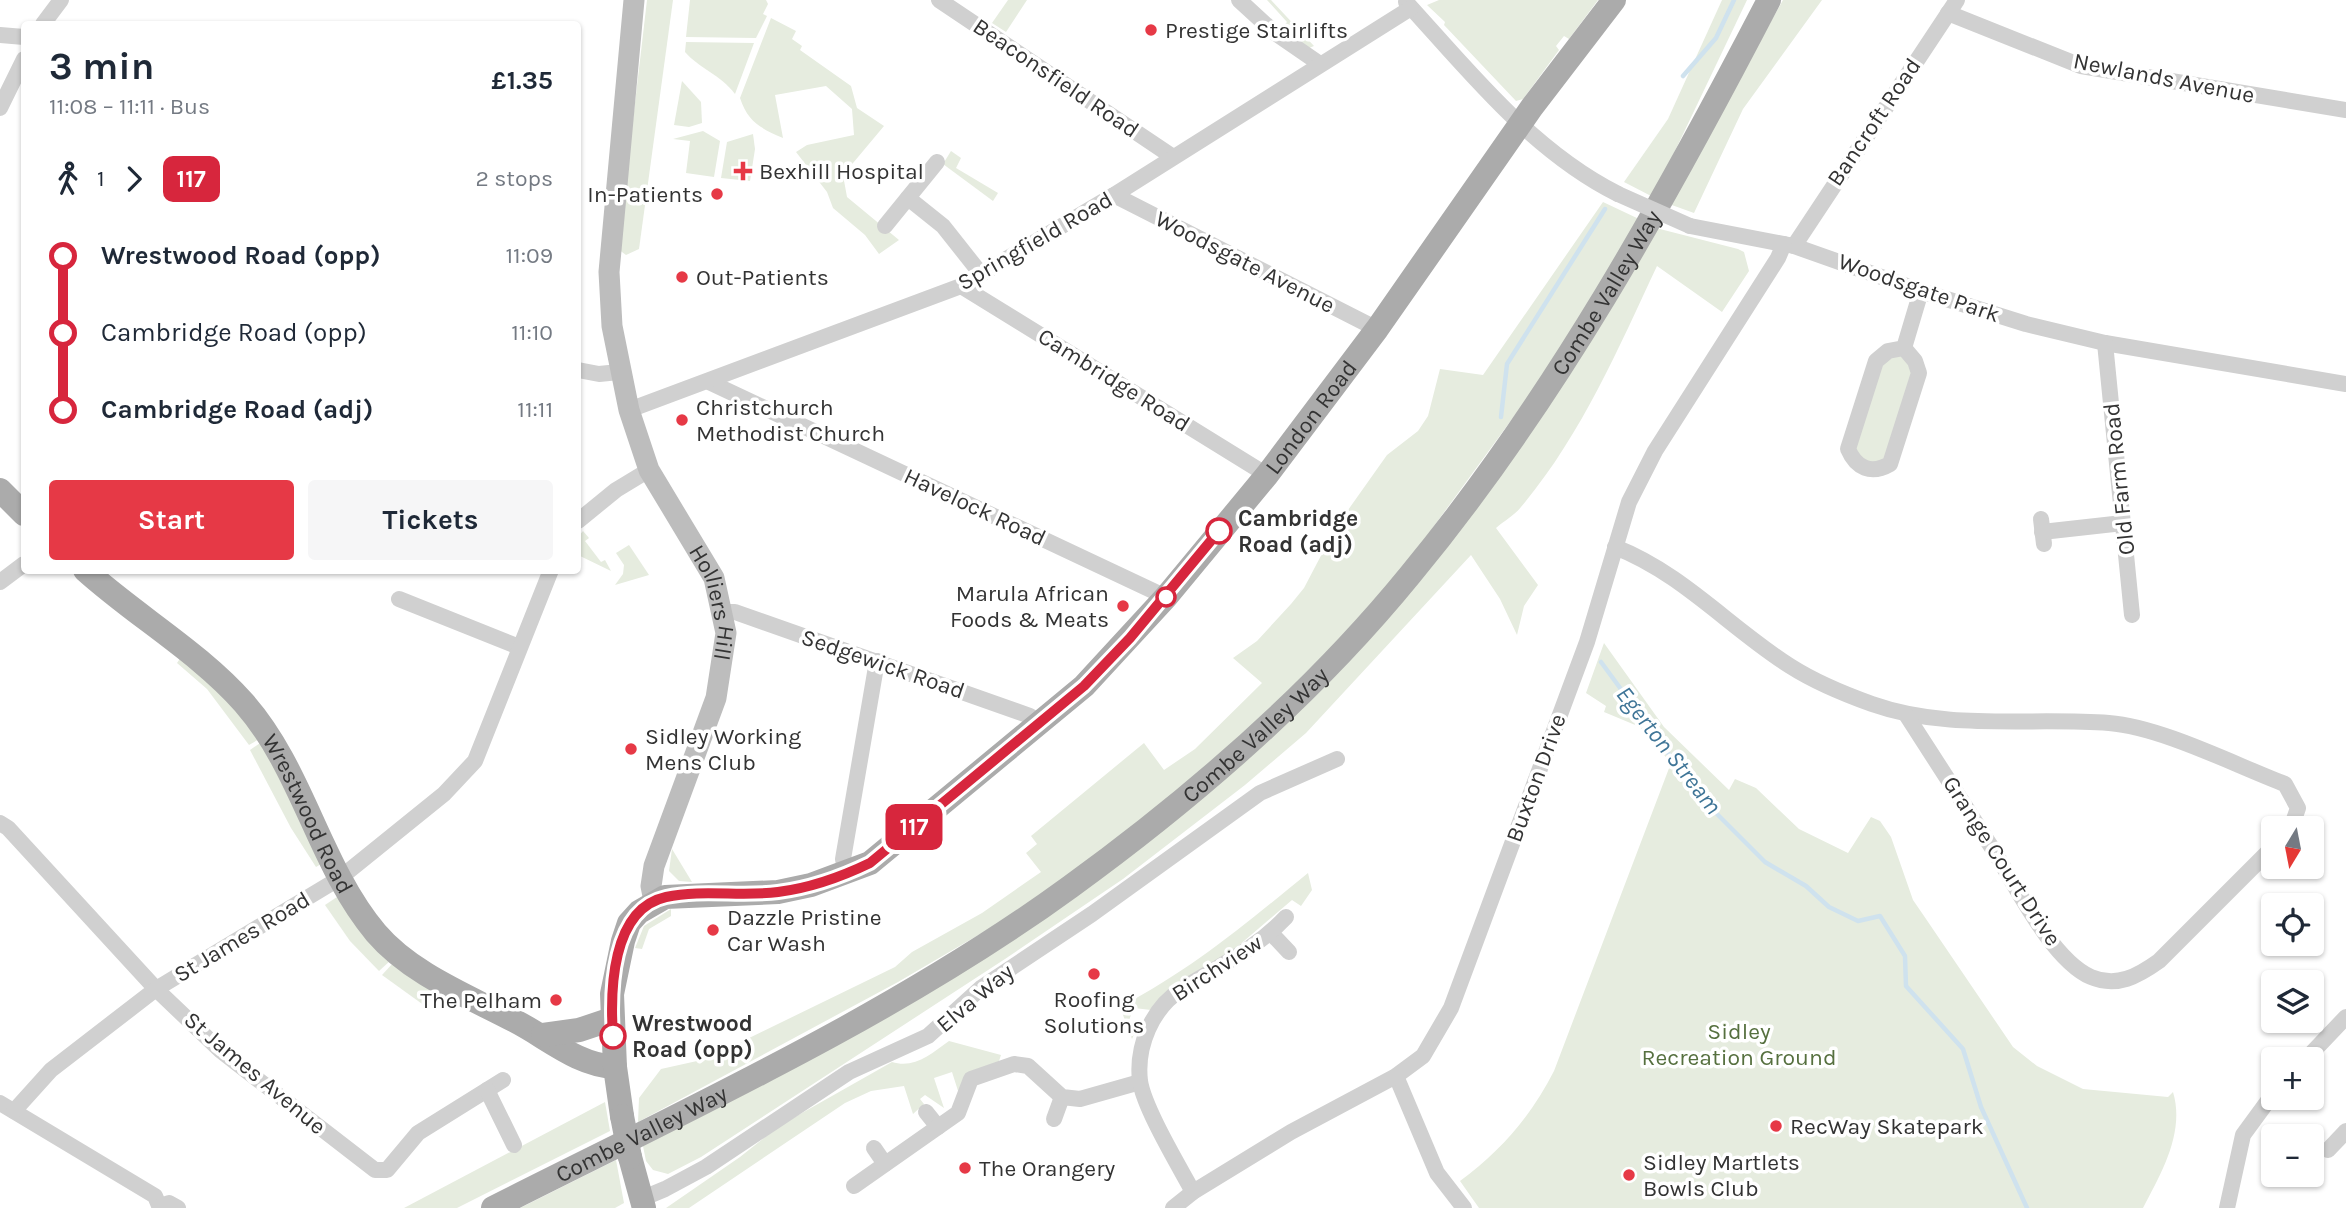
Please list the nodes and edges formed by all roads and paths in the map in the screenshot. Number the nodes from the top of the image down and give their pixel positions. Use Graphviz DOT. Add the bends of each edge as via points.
graph roads {
  1 [pos="61,0"];
  2 [pos="634,0"];
  3 [pos="939,0"];
  4 [pos="1239,0"];
  5 [pos="1614,0"];
  6 [pos="1769,0"];
  7 [pos="1408,4"];
  8 [pos="1952,7"];
  9 [pos="45,21"];
  10 [pos="0,34"];
  11 [pos="21,37"];
  12 [pos="1320,64"];
  13 [pos="21,65"];
  14 [pos="0,108"];
  15 [pos="2346,110"];
  16 [pos="1520,123"];
  17 [pos="1173,157"];
  18 [pos="937,162"];
  19 [pos="1114,195"];
  20 [pos="908,198"];
  21 [pos="885,226"];
  22 [pos="1789,245"];
  23 [pos="981,274"];
  24 [pos="961,286"];
  25 [pos="1921,291"];
  26 [pos="1377,330"];
  27 [pos="2105,343"];
  28 [pos="1904,348"];
  29 [pos="581,371"];
  30 [pos="619,372"];
  31 [pos="709,382"];
  32 [pos="2346,384"];
  33 [pos="629,410"];
  34 [pos="649,470"];
  35 [pos="1267,475"];
  36 [pos="0,489"];
  37 [pos="21,511"];
  38 [pos="581,519"];
  39 [pos="2123,523"];
  40 [pos="2042,532"];
  41 [pos="1615,547"];
  42 [pos="21,566"];
  43 [pos="90,574"];
  44 [pos="549,574"];
  45 [pos="0,582"];
  46 [pos="1166,597"];
  47 [pos="399,599"];
  48 [pos="724,612"];
  49 [pos="2132,615"];
  50 [pos="520,647"];
  51 [pos="877,661"];
  52 [pos="1907,716"];
  53 [pos="1039,724"];
  54 [pos="1336,759"];
  55 [pos="2295,816"];
  56 [pos="0,823"];
  57 [pos="2261,859"];
  58 [pos="846,875"];
  59 [pos="340,878"];
  60 [pos="654,901"];
  61 [pos="1286,917"];
  62 [pos="1271,933"];
  63 [pos="1289,952"];
  64 [pos="156,989"];
  65 [pos="2346,1017"];
  66 [pos="612,1019"];
  67 [pos="543,1035"];
  68 [pos="2317,1047"];
  69 [pos="615,1067"];
  70 [pos="1396,1076"];
  71 [pos="503,1080"];
  72 [pos="1140,1082"];
  73 [pos="486,1090"];
  74 [pos="1062,1097"];
  75 [pos="7,1107"];
  76 [pos="2261,1110"];
  77 [pos="926,1112"];
  78 [pos="1054,1119"];
  79 [pos="938,1127"];
  80 [pos="2346,1131"];
  81 [pos="514,1145"];
  82 [pos="874,1148"];
  83 [pos="2326,1152"];
  84 [pos="886,1164"];
  85 [pos="854,1186"];
  86 [pos="1193,1192"];
  87 [pos="642,1203"];
  88 [pos="160,1207"];
  89 [pos="177,1208"];
  90 [pos="493,1208"];
  91 [pos="1173,1208"];
  92 [pos="1464,1208"];
  93 [pos="2227,1208"];
  1 -- 9 [label="street"];
  2 -- 30 [label="main road, Holliers Hill" via="609,272"];
  3 -- 17 [label="street, Beaconsfield Road"];
  4 -- 12 [label="street" via="1275,33"];
  5 -- 16 [label="main road, London Road"];
  6 -- 90 [label="main road, Combe Valley Way" via="1640,234 1509,446 1409,577 1318,675 1223,766 1068,889 984,944 750,1078"];
  7 -- 12 [label="street, Springfield Road"];
  7 -- 16 [label="street, Woodsgate Park"];
  8 -- 15 [label="street, Newlands Avenue" via="2081,66"];
  8 -- 22 [label="street, Bancroft Road"];
  10 -- 11 [label="street"];
  12 -- 17 [label="street, Springfield Road"];
  13 -- 14 [label="street"];
  16 -- 22 [label="street, Woodsgate Park, bridge" via="1565,163 1618,194 1690,226"];
  16 -- 26 [label="main road, London Road"];
  17 -- 19 [label="street, Springfield Road"];
  18 -- 20 [label="street"];
  19 -- 23 [label="street, Springfield Road"];
  19 -- 26 [label="street, Woodsgate Avenue"];
  20 -- 21 [label="street"];
  20 -- 23 [label="street" via="943,226"];
  22 -- 25 [label="street, Woodsgate Park"];
  22 -- 41 [label="street, Buxton Drive" via="1655,451 1629,502"];
  23 -- 24 [label="street, Springfield Road"];
  24 -- 31 [label="street, Springfield Road"];
  24 -- 35 [label="street, Cambridge Road"];
  25 -- 27 [label="street, Woodsgate Park"];
  25 -- 28 [label="street"];
  26 -- 35 [label="main road, London Road"];
  27 -- 32 [label="street, Woodsgate Park"];
  27 -- 39 [label="street, Old Farm Road"];
  28 -- 28 [label="street" via="1919,373 1890,464 1880,470 1866,469 1854,463 1848,449 1876,361 1888,351"];
  29 -- 30 [label="street"];
  30 -- 33 [label="main road, Holliers Hill"];
  31 -- 33 [label="street, Springfield Road"];
  31 -- 46 [label="street, Havelock Road"];
  33 -- 34 [label="main road, Holliers Hill"];
  34 -- 38 [label="street"];
  34 -- 48 [label="main road, Holliers Hill" via="714,578"];
  35 -- 46 [label="main road, London Road"];
  36 -- 37 [label="main road"];
  39 -- 40 [label="street"];
  39 -- 49 [label="street, Old Farm Road"];
  41 -- 52 [label="street" via="1665,571 1789,666"];
  41 -- 70 [label="street, Buxton Drive" via="1587,642 1451,1008 1423,1056"];
  42 -- 45 [label="street"];
  43 -- 59 [label="main road, Wrestwood Road" via="244,703 270,735"];
  44 -- 50 [label="street, St James Road"];
  46 -- 53 [label="main road, London Road" via="1112,658"];
  47 -- 50 [label="street"];
  48 -- 51 [label="street, Sedgewick Road"];
  48 -- 60 [label="main road, Holliers Hill" via="726,633 718,687 654,866"];
  50 -- 59 [label="street, St James Road" via="475,761 444,794"];
  51 -- 53 [label="street, Sedgewick Road" via="1030,716"];
  51 -- 58 [label="street" via="843,859"];
  52 -- 55 [label="street" via="2112,723 2157,735 2285,784 2298,808"];
  52 -- 57 [label="street, Grange Court Drive" via="2047,933 2079,968 2099,980 2124,981 2159,961"];
  53 -- 58 [label="main road, London Road" via="870,863"];
  54 -- 87 [label="street, Elva Way" via="1260,793 981,988 928,1036 849,1072 696,1173"];
  56 -- 64 [label="street, St James Avenue"];
  58 -- 60 [label="main road, London Road" via="778,892 679,895"];
  59 -- 64 [label="street, St James Road"];
  59 -- 67 [label="main road, Wrestwood Road" via="376,933 393,950 430,976"];
  60 -- 66 [label="main road" via="629,923 612,994"];
  61 -- 62 [label="street, Birchview"];
  62 -- 63 [label="street, Birchview"];
  62 -- 72 [label="street, Birchview" via="1162,1006 1148,1026"];
  64 -- 73 [label="street, St James Avenue" via="221,1051 375,1170 387,1170 418,1133"];
  64 -- 75 [label="street, St James Road"];
  65 -- 68 [label="street"];
  66 -- 67 [label="main road"];
  66 -- 69 [label="main road"];
  67 -- 69 [label="main road, Wrestwood Road" via="589,1063"];
  69 -- 87 [label="main road, bridge"];
  70 -- 86 [label="street, Buxton Drive"];
  70 -- 92 [label="street" via="1437,1173"];
  71 -- 73 [label="street"];
  72 -- 74 [label="street" via="1080,1098"];
  72 -- 86 [label="street"];
  73 -- 81 [label="street"];
  74 -- 78 [label="street"];
  74 -- 79 [label="street" via="1028,1066 1014,1064 971,1079 958,1112"];
  75 -- 88 [label="street" via="155,1196"];
  76 -- 93 [label="street" via="2243,1135"];
  77 -- 79 [label="street"];
  79 -- 84 [label="street"];
  80 -- 83 [label="street"];
  82 -- 84 [label="street"];
  84 -- 85 [label="street"];
  86 -- 91 [label="street, Buxton Drive"];
  88 -- 89 [label="street" via="169,1203"];
}
